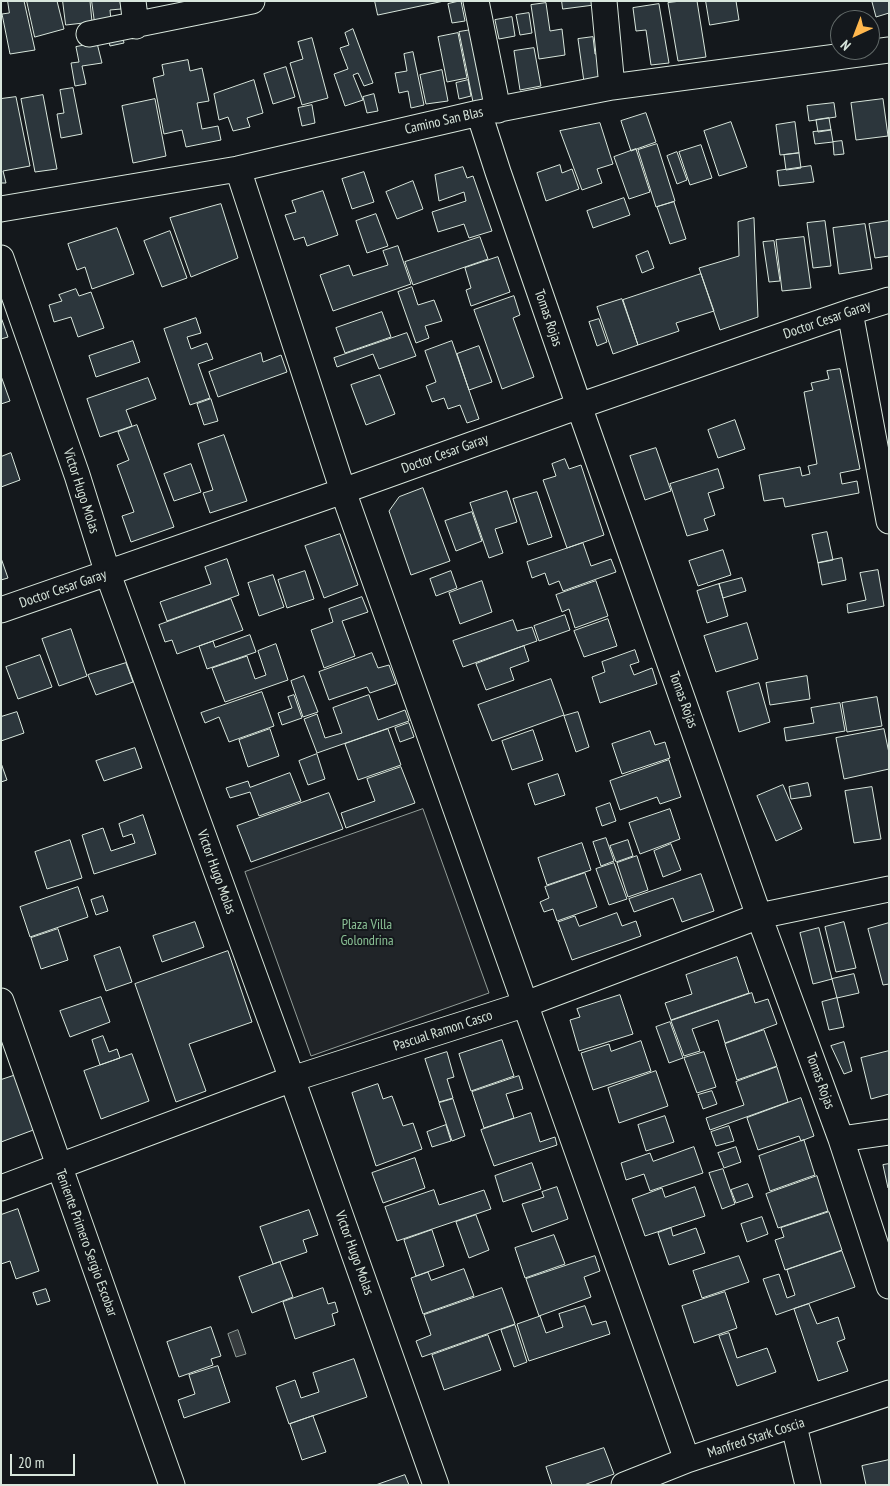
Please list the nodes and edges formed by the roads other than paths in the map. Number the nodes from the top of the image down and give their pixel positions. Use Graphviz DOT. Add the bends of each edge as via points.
graph roads {
  1 [pos="133,1"];
  2 [pos="252,1"];
  3 [pos="476,1"];
  4 [pos="604,1"];
  5 [pos="136,26"];
  6 [pos="89,34"];
  7 [pos="889,50"];
  8 [pos="612,87"];
  9 [pos="488,111"];
  10 [pos="238,168"];
  11 [pos="1,209"];
  12 [pos="1,258"];
  13 [pos="889,300"];
  14 [pos="850,312"];
  15 [pos="579,406"];
  16 [pos="343,491"];
  17 [pos="889,521"];
  18 [pos="108,574"];
  19 [pos="1,610"];
  20 [pos="889,889"];
  21 [pos="759,916"];
  22 [pos="1,1001"];
  23 [pos="526,1004"];
  24 [pos="292,1079"];
  25 [pos="889,1132"];
  26 [pos="841,1140"];
  27 [pos="60,1168"];
  28 [pos="1,1188"];
  29 [pos="889,1286"];
  30 [pos="889,1394"];
  31 [pos="794,1426"];
  32 [pos="687,1460"];
  33 [pos="172,1485"];
  34 [pos="436,1485"];
  35 [pos="624,1485"];
  36 [pos="808,1485"];
  1 -- 5 [label="street"];
  2 -- 5 [label="street"];
  3 -- 9 [label="street, Tomas Rojas"];
  4 -- 8 [label="street"];
  5 -- 6 [label="street"];
  7 -- 8 [label="street, Camino San Blas"];
  8 -- 9 [label="street, Camino San Blas"];
  9 -- 10 [label="street, Camino San Blas"];
  9 -- 15 [label="street, Tomas Rojas"];
  10 -- 11 [label="street, Camino San Blas"];
  10 -- 16 [label="street"];
  12 -- 18 [label="street, Victor Hugo Molas" via="77,474"];
  13 -- 14 [label="street, Doctor Cesar Garay"];
  14 -- 15 [label="street, Doctor Cesar Garay"];
  14 -- 17 [label="street"];
  15 -- 16 [label="street, Doctor Cesar Garay"];
  15 -- 21 [label="street, Tomas Rojas"];
  16 -- 18 [label="street, Doctor Cesar Garay"];
  16 -- 23 [label="street"];
  18 -- 19 [label="street, Doctor Cesar Garay"];
  18 -- 24 [label="street, Victor Hugo Molas"];
  20 -- 21 [label="street, Pascual Ramon Casco"];
  21 -- 23 [label="street, Pascual Ramon Casco"];
  21 -- 26 [label="street, Tomas Rojas"];
  22 -- 27 [label="street, Teniente Primero Sergio Escobar"];
  23 -- 24 [label="street, Pascual Ramon Casco"];
  23 -- 32 [label="street"];
  24 -- 27 [label="street, Pascual Ramon Casco"];
  24 -- 34 [label="street, Victor Hugo Molas"];
  25 -- 26 [label="street"];
  26 -- 29 [label="street, Tomas Rojas"];
  27 -- 28 [label="street, Pascual Ramon Casco"];
  27 -- 33 [label="street, Teniente Primero Sergio Escobar"];
  30 -- 31 [label="street, Manfred Stark Coscia"];
  31 -- 32 [label="street, Manfred Stark Coscia"];
  31 -- 36 [label="street"];
  32 -- 35 [label="street, Manfred Stark Coscia"];
}
